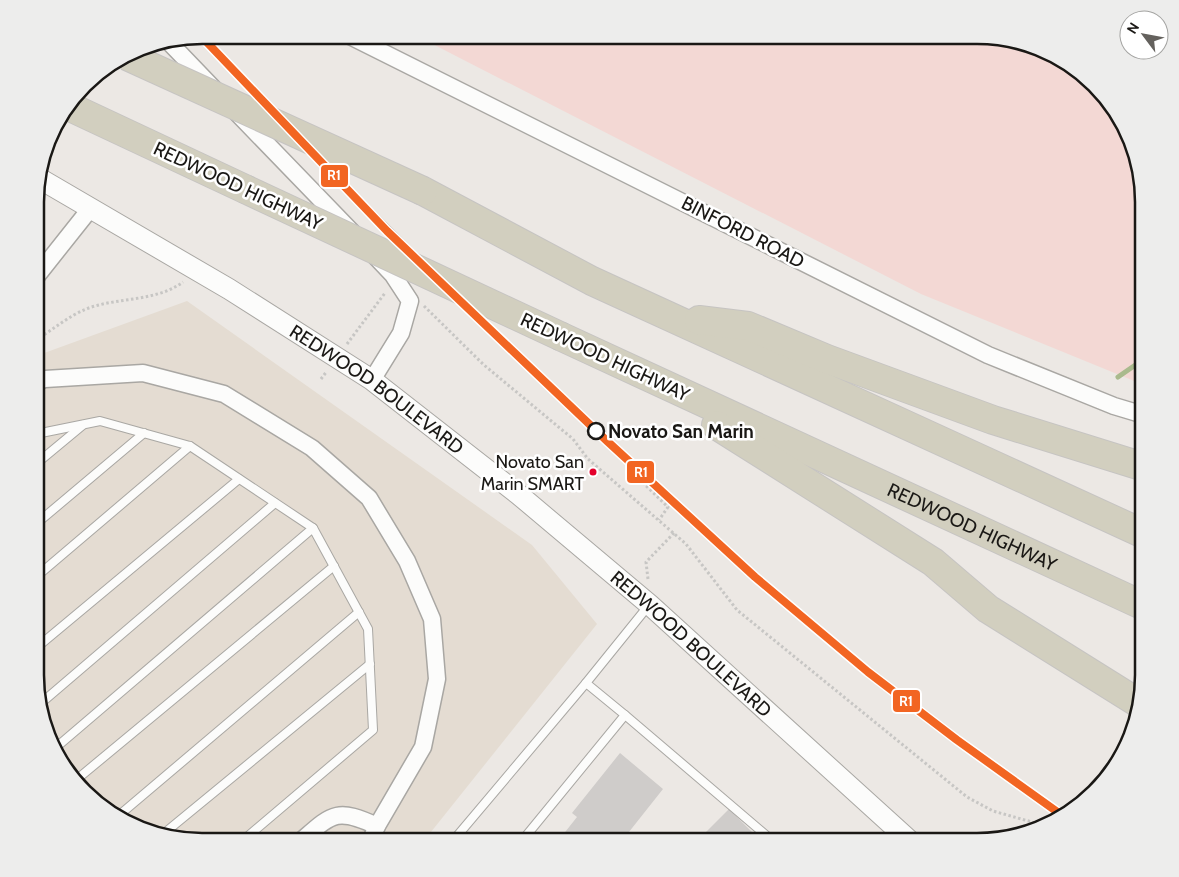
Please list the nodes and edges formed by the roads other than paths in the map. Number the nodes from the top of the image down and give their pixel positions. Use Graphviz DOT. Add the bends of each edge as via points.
graph roads {
  1 [pos="366,44"];
  2 [pos="173,47"];
  3 [pos="134,59"];
  4 [pos="74,109"];
  5 [pos="45,182"];
  6 [pos="90,209"];
  7 [pos="44,267"];
  8 [pos="673,316"];
  9 [pos="622,366"];
  10 [pos="44,379"];
  11 [pos="372,380"];
  12 [pos="1135,412"];
  13 [pos="83,424"];
  14 [pos="44,432"];
  15 [pos="144,433"];
  16 [pos="190,446"];
  17 [pos="44,457"];
  18 [pos="1135,464"];
  19 [pos="239,479"];
  20 [pos="275,503"];
  21 [pos="44,517"];
  22 [pos="313,528"];
  23 [pos="1135,530"];
  24 [pos="334,566"];
  25 [pos="44,570"];
  26 [pos="643,599"];
  27 [pos="1135,602"];
  28 [pos="359,612"];
  29 [pos="44,642"];
  30 [pos="370,664"];
  31 [pos="586,683"];
  32 [pos="46,699"];
  33 [pos="1133,700"];
  34 [pos="625,715"];
  35 [pos="60,744"];
  36 [pos="81,776"];
  37 [pos="122,812"];
  38 [pos="377,826"];
  39 [pos="169,829"];
  40 [pos="252,833"];
  41 [pos="310,833"];
  42 [pos="374,833"];
  43 [pos="460,833"];
  44 [pos="528,833"];
  45 [pos="763,833"];
  46 [pos="901,833"];
  1 -- 12 [label="street, BINFORD ROAD" via="988,355"];
  2 -- 11 [label="street" via="393,275 410,301 401,333"];
  3 -- 8 [label="highway, bridge" via="422,192 592,281"];
  4 -- 9 [label="highway, REDWOOD HIGHWAY, bridge"];
  5 -- 6 [label="street, REDWOOD BOULEVARD"];
  6 -- 7 [label="street"];
  6 -- 11 [label="street, REDWOOD BOULEVARD" via="198,271"];
  8 -- 18 [label="highway" via="748,326 827,359 993,420"];
  8 -- 23 [label="highway"];
  9 -- 27 [label="highway, REDWOOD HIGHWAY"];
  9 -- 33 [label="highway" via="933,562 988,609"];
  10 -- 38 [label="street" via="142,372 224,394 312,448 369,498 407,561 432,619 437,679 423,747"];
  11 -- 26 [label="street, REDWOOD BOULEVARD" via="473,458"];
  13 -- 14 [label="lane"];
  13 -- 15 [label="lane" via="100,421"];
  13 -- 17 [label="lane"];
  15 -- 16 [label="lane"];
  15 -- 21 [label="lane"];
  16 -- 19 [label="lane"];
  16 -- 25 [label="lane"];
  19 -- 20 [label="lane"];
  19 -- 29 [label="lane"];
  20 -- 22 [label="lane"];
  20 -- 32 [label="lane"];
  22 -- 24 [label="lane"];
  22 -- 35 [label="lane"];
  24 -- 28 [label="lane"];
  24 -- 36 [label="lane"];
  26 -- 31 [label="lane"];
  26 -- 46 [label="street, REDWOOD BOULEVARD"];
  28 -- 30 [label="lane" via="368,629"];
  28 -- 37 [label="lane"];
  30 -- 39 [label="lane"];
  30 -- 40 [label="lane" via="373,730"];
  31 -- 34 [label="lane"];
  31 -- 43 [label="lane"];
  34 -- 44 [label="lane"];
  34 -- 45 [label="lane"];
  38 -- 41 [label="street" via="353,815 339,814 325,820"];
  38 -- 42 [label="street"];
}
